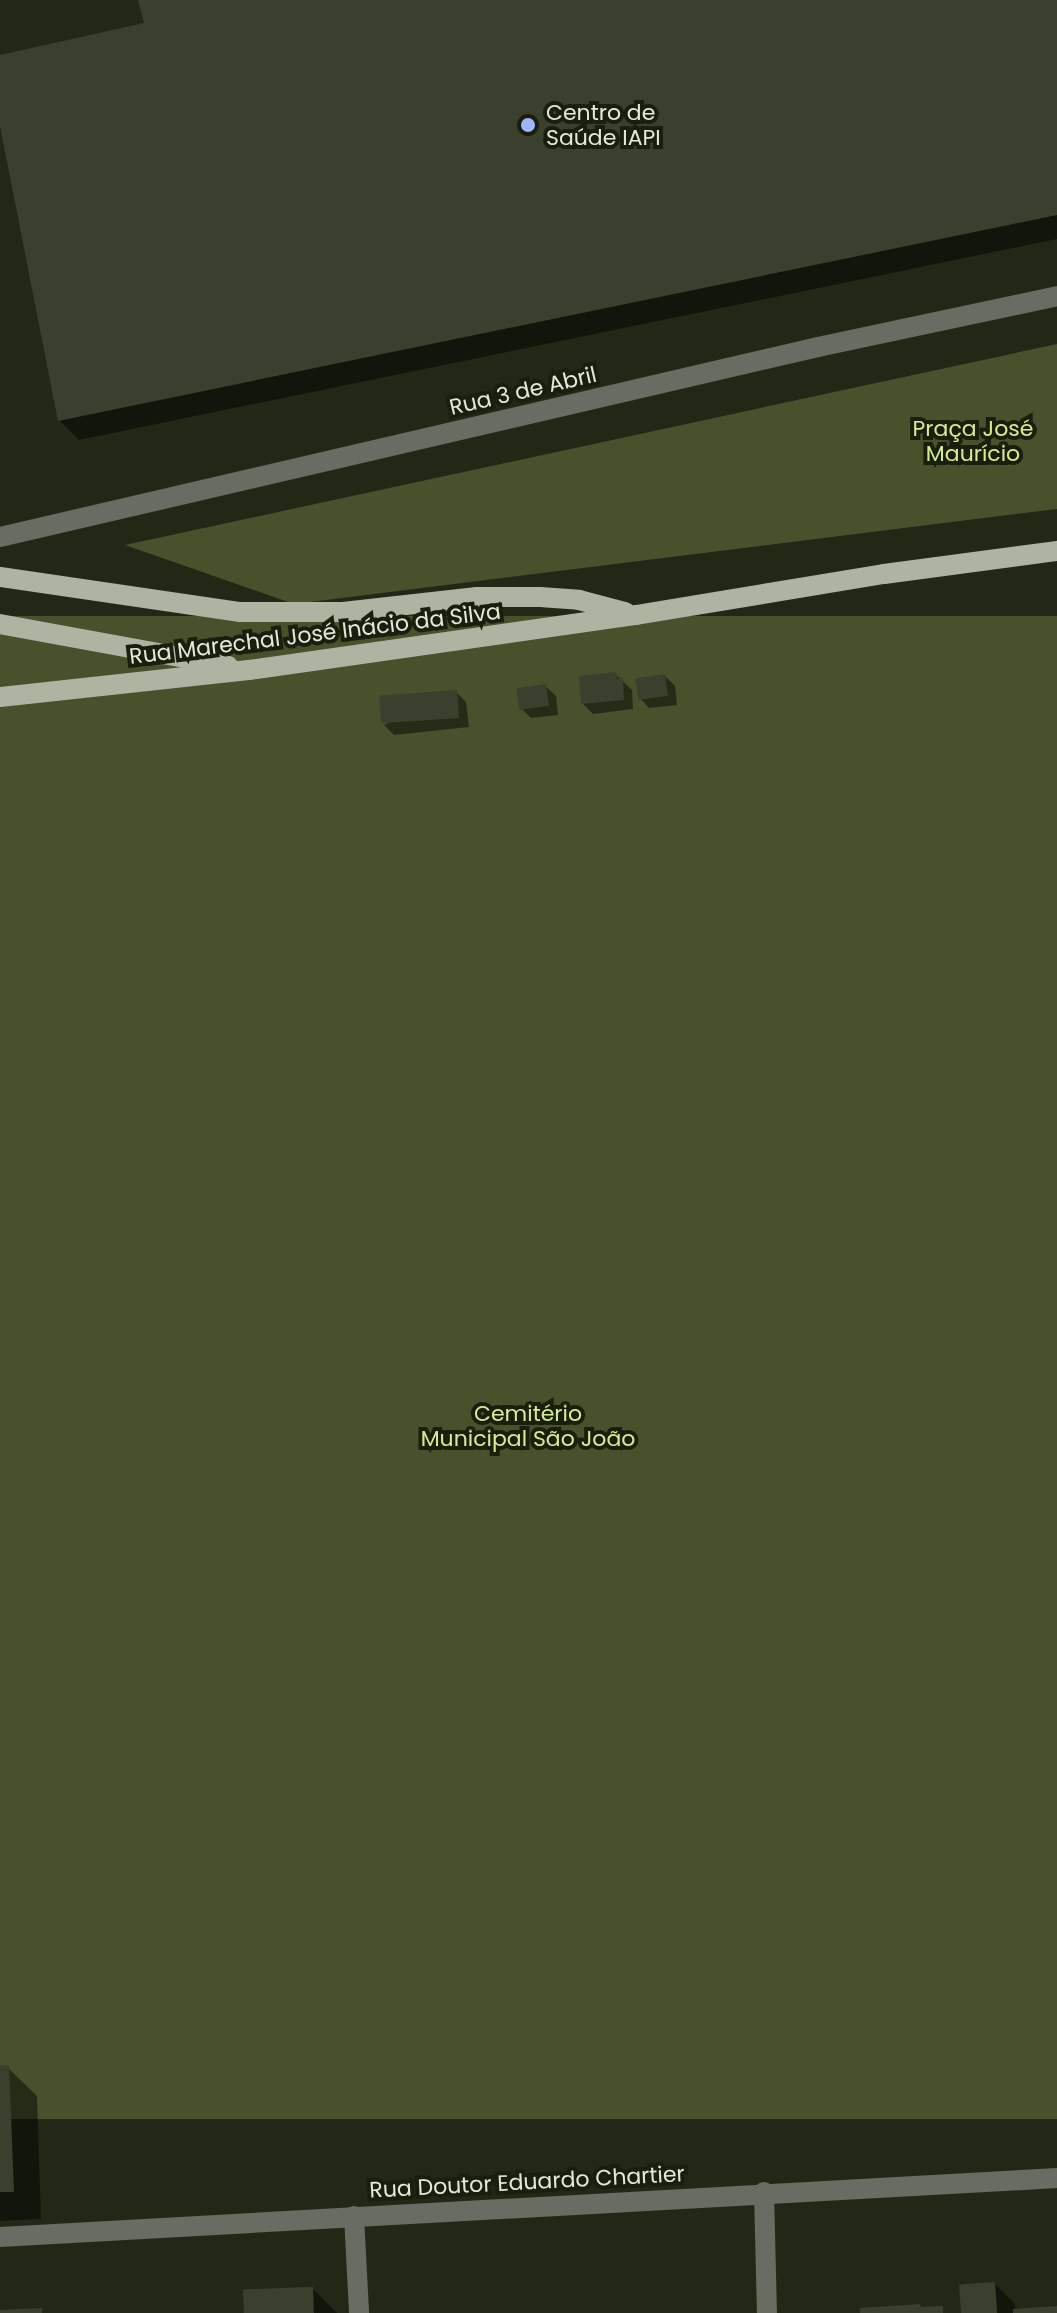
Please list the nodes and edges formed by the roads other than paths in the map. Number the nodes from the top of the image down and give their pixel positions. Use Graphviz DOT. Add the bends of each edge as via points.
graph roads {
  1 [pos="1057,296"];
  2 [pos="0,537"];
  3 [pos="1057,551"];
  4 [pos="0,577"];
  5 [pos="636,615"];
  6 [pos="0,624"];
  7 [pos="249,670"];
  8 [pos="0,697"];
  9 [pos="1057,2178"];
  10 [pos="764,2192"];
  11 [pos="354,2216"];
  12 [pos="0,2237"];
  13 [pos="359,2313"];
  14 [pos="767,2313"];
  1 -- 2 [label="street, Rua 3 de Abril"];
  3 -- 5 [label="main road, Rua Marechal José Inácio da Silva"];
  4 -- 5 [label="main road, Rua Marechal José Inácio da Silva" via="240,612 343,612 477,597 540,597 579,600"];
  5 -- 7 [label="main road, Rua Marechal José Inácio da Silva"];
  6 -- 7 [label="main road"];
  7 -- 8 [label="main road, Rua Marechal José Inácio da Silva"];
  9 -- 10 [label="street, Rua Doutor Eduardo Chartier"];
  10 -- 11 [label="street, Rua Doutor Eduardo Chartier"];
  10 -- 14 [label="street"];
  11 -- 12 [label="street, Rua Doutor Eduardo Chartier"];
  11 -- 13 [label="street"];
}
